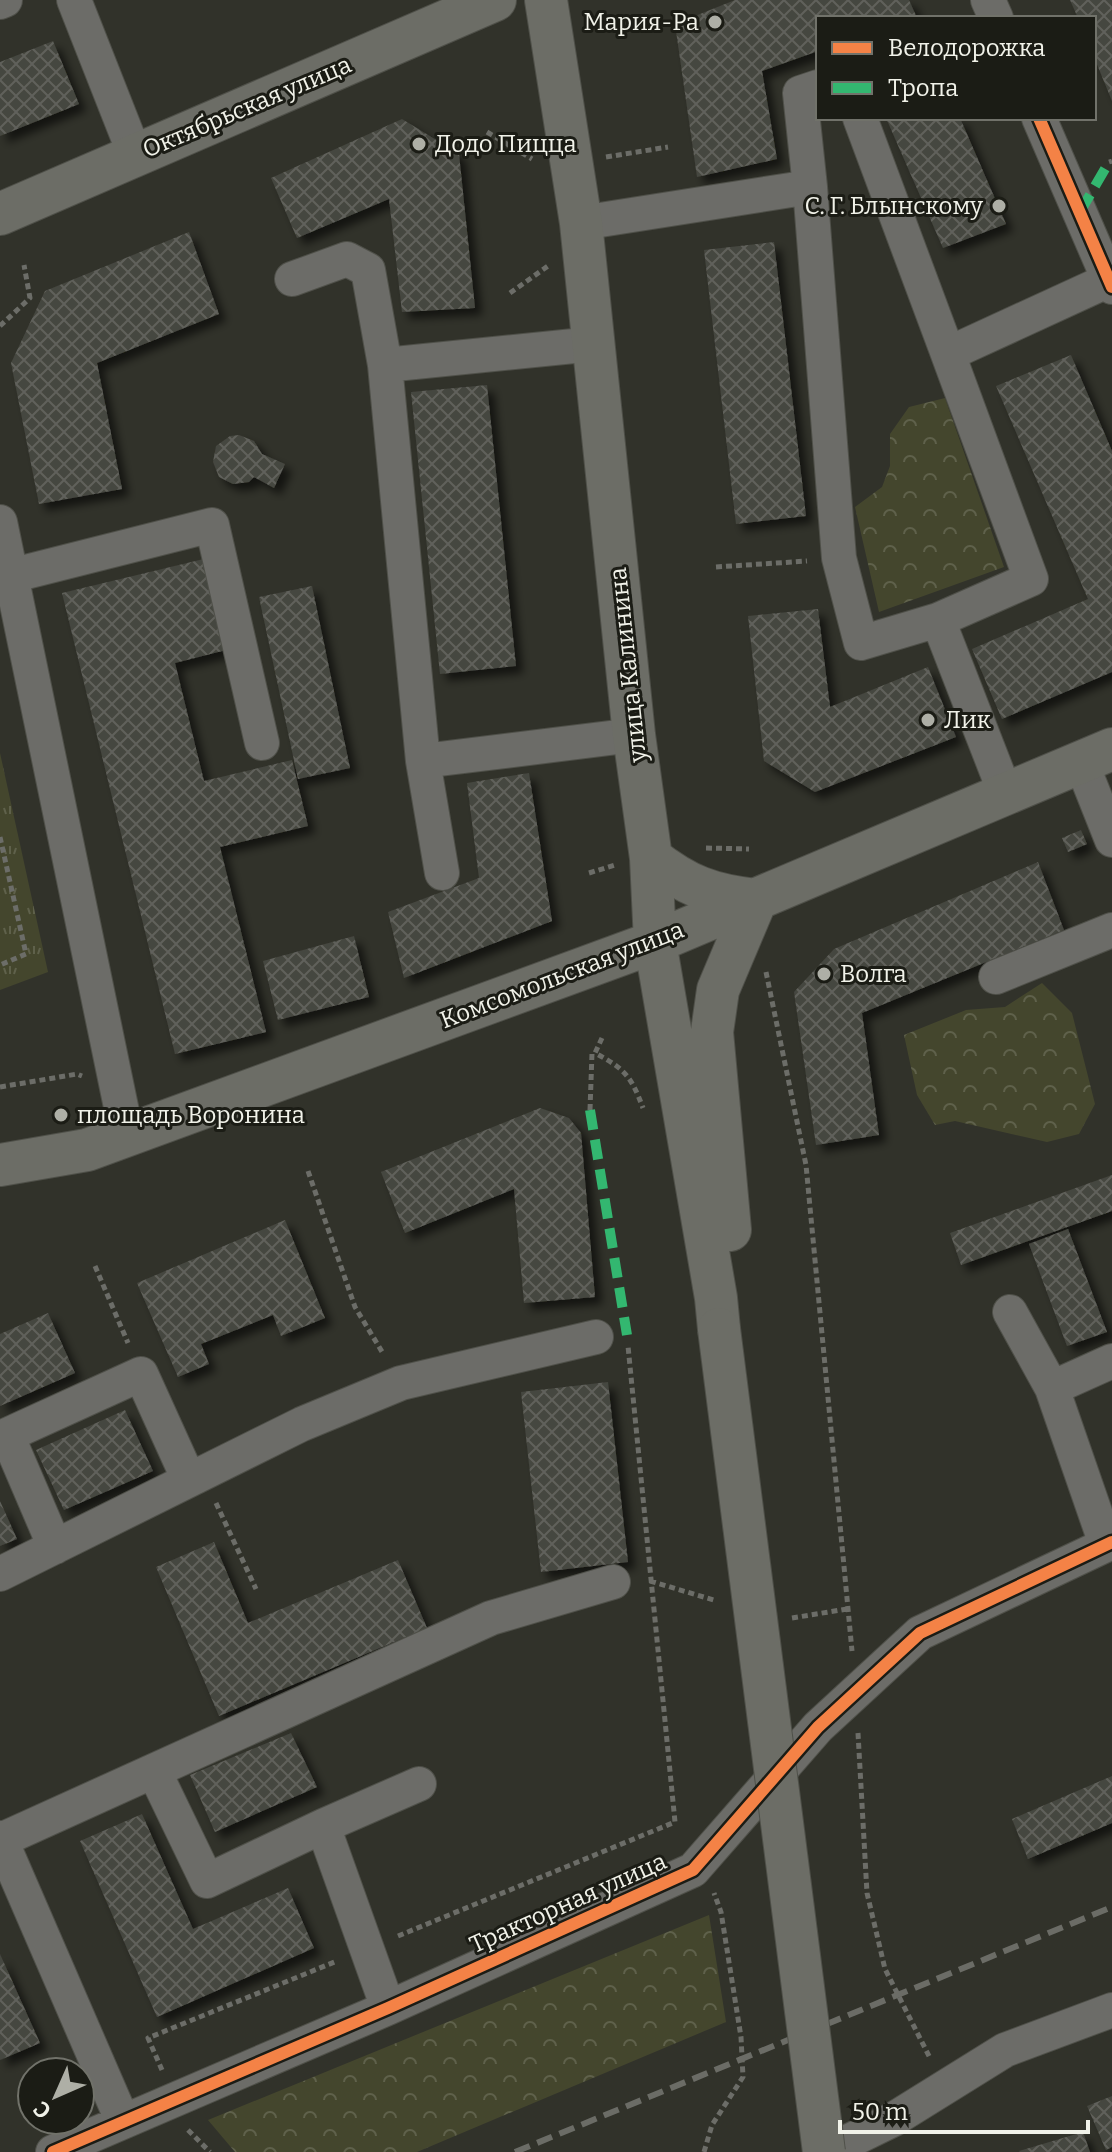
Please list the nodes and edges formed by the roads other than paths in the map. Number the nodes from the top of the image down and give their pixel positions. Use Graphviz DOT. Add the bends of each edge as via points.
graph roads {
  1 [pos="74,0"];
  2 [pos="495,0"];
  3 [pos="546,0"];
  4 [pos="816,88"];
  5 [pos="861,120"];
  6 [pos="1040,120"];
  7 [pos="135,155"];
  8 [pos="810,187"];
  9 [pos="0,214"];
  10 [pos="581,223"];
  11 [pos="292,279"];
  12 [pos="1110,284"];
  13 [pos="594,344"];
  14 [pos="948,354"];
  15 [pos="385,365"];
  16 [pos="0,522"];
  17 [pos="10,576"];
  18 [pos="938,620"];
  19 [pos="634,735"];
  20 [pos="262,743"];
  21 [pos="1096,756"];
  22 [pos="423,761"];
  23 [pos="1006,795"];
  24 [pos="1112,840"];
  25 [pos="639,860"];
  26 [pos="442,873"];
  27 [pos="756,900"];
  28 [pos="1112,930"];
  29 [pos="655,942"];
  30 [pos="996,977"];
  31 [pos="127,1136"];
  32 [pos="0,1165"];
  33 [pos="1010,1312"];
  34 [pos="717,1313"];
  35 [pos="612,1336"];
  36 [pos="1112,1361"];
  37 [pos="1052,1388"];
  38 [pos="196,1476"];
  39 [pos="1109,1543"];
  40 [pos="55,1547"];
  41 [pos="0,1574"];
  42 [pos="613,1582"];
  43 [pos="154,1771"];
  44 [pos="419,1784"];
  45 [pos="323,1826"];
  46 [pos="0,1839"];
  47 [pos="388,2008"];
  48 [pos="1112,2010"];
  49 [pos="123,2122"];
  50 [pos="53,2152"];
  51 [pos="826,2152"];
  1 -- 7 [label="street"];
  2 -- 7 [label="main road, Октябрьская улица"];
  3 -- 10 [label="main road, улица Калинина"];
  4 -- 8 [label="street" via="800,93"];
  5 -- 14 [label="street"];
  6 -- 12 [label="street"];
  7 -- 9 [label="main road, Октябрьская улица"];
  8 -- 10 [label="street"];
  8 -- 18 [label="street" via="839,558 861,643"];
  10 -- 13 [label="main road, улица Калинина"];
  11 -- 15 [label="street" via="347,259 368,270"];
  12 -- 14 [label="street"];
  13 -- 15 [label="street"];
  13 -- 19 [label="main road, улица Калинина"];
  14 -- 18 [label="street" via="1031,579"];
  15 -- 22 [label="street"];
  16 -- 17 [label="street"];
  17 -- 20 [label="street" via="212,525"];
  17 -- 31 [label="street"];
  18 -- 23 [label="street"];
  19 -- 22 [label="street"];
  19 -- 25 [label="main road, улица Калинина"];
  21 -- 23 [label="main road, Комсомольская улица"];
  21 -- 24 [label="street"];
  22 -- 26 [label="street"];
  23 -- 27 [label="main road, Комсомольская улица"];
  25 -- 27 [label="main road" via="698,888"];
  25 -- 29 [label="main road, улица Калинина"];
  27 -- 29 [label="main road, Комсомольская улица"];
  27 -- 34 [label="main road" via="718,990 712,1032 731,1241"];
  28 -- 30 [label="street"];
  29 -- 31 [label="main road, Комсомольская улица"];
  29 -- 34 [label="main road, улица Калинина"];
  31 -- 32 [label="main road, Комсомольская улица" via="87,1150"];
  33 -- 37 [label="street"];
  34 -- 51 [label="main road, улица Калинина, bridge"];
  35 -- 38 [label="street" via="401,1383"];
  36 -- 37 [label="street"];
  37 -- 39 [label="street"];
  38 -- 40 [label="street"];
  38 -- 40 [label="street" via="141,1374 7,1435"];
  39 -- 47 [label="street, Тракторная улица" via="920,1633 818,1727 693,1870"];
  40 -- 41 [label="street"];
  42 -- 43 [label="street" via="491,1618"];
  43 -- 45 [label="street" via="207,1881"];
  43 -- 46 [label="street"];
  44 -- 45 [label="street"];
  45 -- 47 [label="street"];
  46 -- 49 [label="street"];
  47 -- 49 [label="street, Тракторная улица"];
  48 -- 51 [label="street" via="1005,2050 894,2119"];
  49 -- 50 [label="street, Тракторная улица"];
}
